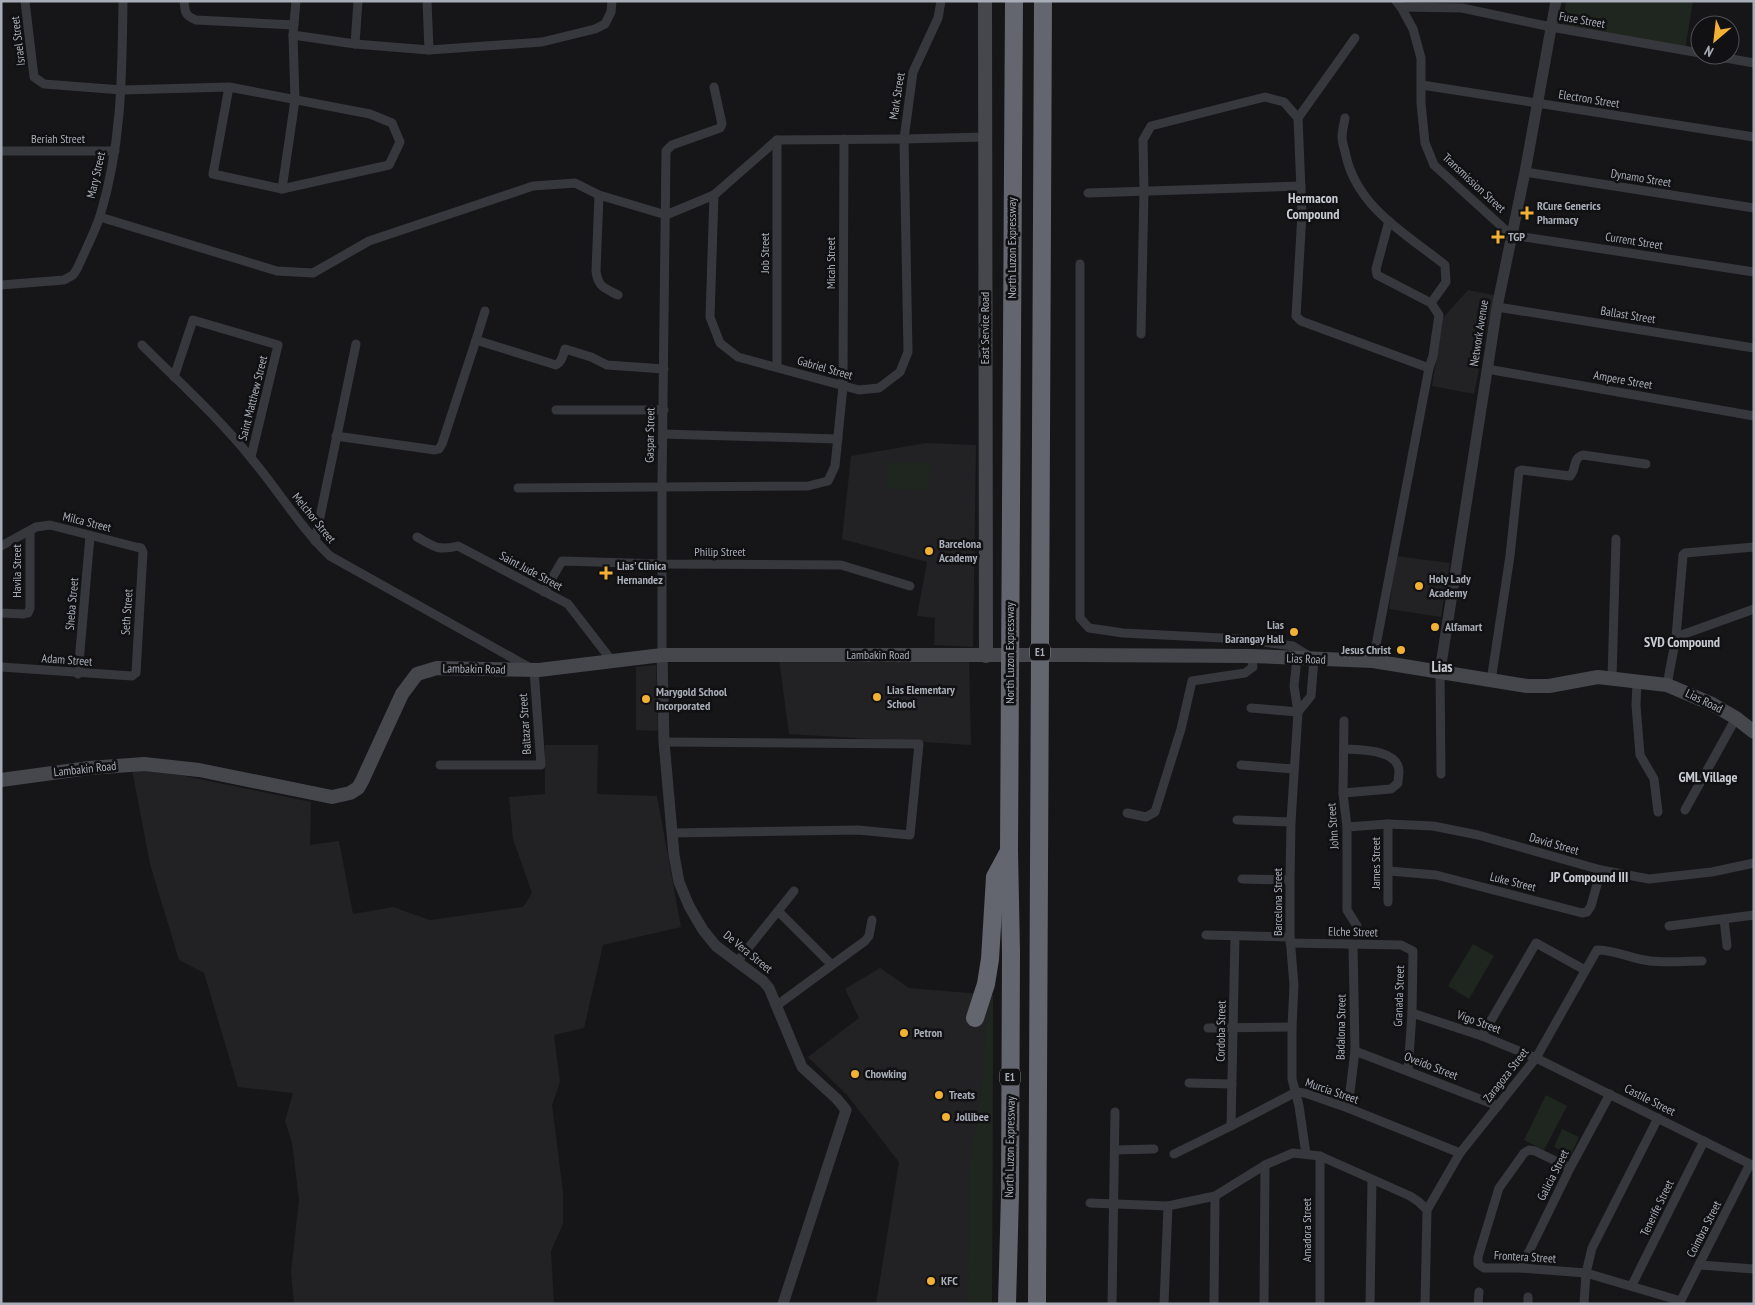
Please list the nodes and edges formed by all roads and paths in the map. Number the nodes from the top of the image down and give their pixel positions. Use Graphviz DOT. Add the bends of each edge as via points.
graph roads {
  1 [pos="25,1"];
  2 [pos="123,1"];
  3 [pos="184,1"];
  4 [pos="296,1"];
  5 [pos="358,1"];
  6 [pos="427,1"];
  7 [pos="612,1"];
  8 [pos="941,1"];
  9 [pos="985,1"];
  10 [pos="1014,1"];
  11 [pos="1043,1"];
  12 [pos="1556,1"];
  13 [pos="1399,4"];
  14 [pos="1463,5"];
  15 [pos="294,25"];
  16 [pos="1551,27"];
  17 [pos="293,35"];
  18 [pos="1355,38"];
  19 [pos="355,44"];
  20 [pos="429,50"];
  21 [pos="1690,51"];
  22 [pos="1740,61"];
  23 [pos="1754,63"];
  24 [pos="1422,85"];
  25 [pos="229,87"];
  26 [pos="714,87"];
  27 [pos="122,90"];
  28 [pos="295,100"];
  29 [pos="1538,104"];
  30 [pos="1298,118"];
  31 [pos="1345,118"];
  32 [pos="985,137"];
  33 [pos="1754,137"];
  34 [pos="844,139"];
  35 [pos="904,139"];
  36 [pos="777,140"];
  37 [pos="1,151"];
  38 [pos="115,151"];
  39 [pos="1525,172"];
  40 [pos="1301,186"];
  41 [pos="282,189"];
  42 [pos="1144,191"];
  43 [pos="1088,193"];
  44 [pos="600,194"];
  45 [pos="714,195"];
  46 [pos="1754,208"];
  47 [pos="666,215"];
  48 [pos="100,217"];
  49 [pos="1388,221"];
  50 [pos="1512,235"];
  51 [pos="1080,264"];
  52 [pos="1754,272"];
  53 [pos="1,285"];
  54 [pos="618,295"];
  55 [pos="1431,303"];
  56 [pos="1497,307"];
  57 [pos="485,311"];
  58 [pos="1141,334"];
  59 [pos="476,340"];
  60 [pos="356,344"];
  61 [pos="142,345"];
  62 [pos="1754,348"];
  63 [pos="777,367"];
  64 [pos="1429,368"];
  65 [pos="664,369"];
  66 [pos="1488,369"];
  67 [pos="174,378"];
  68 [pos="843,386"];
  69 [pos="556,410"];
  70 [pos="664,410"];
  71 [pos="1754,416"];
  72 [pos="663,434"];
  73 [pos="336,436"];
  74 [pos="838,439"];
  75 [pos="251,457"];
  76 [pos="1646,464"];
  77 [pos="662,486"];
  78 [pos="518,488"];
  79 [pos="30,532"];
  80 [pos="90,536"];
  81 [pos="417,537"];
  82 [pos="1616,539"];
  83 [pos="315,541"];
  84 [pos="1,546"];
  85 [pos="1754,547"];
  86 [pos="141,548"];
  87 [pos="662,564"];
  88 [pos="910,586"];
  89 [pos="544,592"];
  90 [pos="1754,609"];
  91 [pos="1,613"];
  92 [pos="1676,637"];
  93 [pos="662,655"];
  94 [pos="989,656"];
  95 [pos="1251,656"];
  96 [pos="1297,658"];
  97 [pos="1314,659"];
  98 [pos="612,661"];
  99 [pos="1373,661"];
  100 [pos="1,667"];
  101 [pos="534,670"];
  102 [pos="1440,671"];
  103 [pos="78,674"];
  104 [pos="132,676"];
  105 [pos="1612,678"];
  106 [pos="1491,680"];
  107 [pos="1637,681"];
  108 [pos="1667,685"];
  109 [pos="1251,708"];
  110 [pos="1298,712"];
  111 [pos="1736,718"];
  112 [pos="1344,721"];
  113 [pos="1754,732"];
  114 [pos="664,742"];
  115 [pos="1344,749"];
  116 [pos="440,765"];
  117 [pos="1241,765"];
  118 [pos="1294,769"];
  119 [pos="1441,774"];
  120 [pos="1,780"];
  121 [pos="1343,793"];
  122 [pos="1685,810"];
  123 [pos="1658,812"];
  124 [pos="1127,813"];
  125 [pos="1237,820"];
  126 [pos="1291,822"];
  127 [pos="1388,824"];
  128 [pos="1347,827"];
  129 [pos="672,833"];
  130 [pos="1009,850"];
  131 [pos="1754,863"];
  132 [pos="1601,870"];
  133 [pos="1389,871"];
  134 [pos="1242,879"];
  135 [pos="1290,880"];
  136 [pos="794,891"];
  137 [pos="1388,902"];
  138 [pos="778,911"];
  139 [pos="1754,915"];
  140 [pos="1724,919"];
  141 [pos="872,920"];
  142 [pos="1357,926"];
  143 [pos="1669,926"];
  144 [pos="1206,935"];
  145 [pos="1235,936"];
  146 [pos="1290,940"];
  147 [pos="1354,945"];
  148 [pos="1727,946"];
  149 [pos="1413,951"];
  150 [pos="1702,961"];
  151 [pos="737,962"];
  152 [pos="832,965"];
  153 [pos="1585,970"];
  154 [pos="776,1006"];
  155 [pos="1412,1013"];
  156 [pos="975,1018"];
  157 [pos="1292,1027"];
  158 [pos="1208,1028"];
  159 [pos="1234,1028"];
  160 [pos="1482,1036"];
  161 [pos="1355,1051"];
  162 [pos="1536,1058"];
  163 [pos="1408,1071"];
  164 [pos="1189,1084"];
  165 [pos="1232,1084"];
  166 [pos="1296,1092"];
  167 [pos="1610,1094"];
  168 [pos="1498,1106"];
  169 [pos="1348,1108"];
  170 [pos="1115,1112"];
  171 [pos="1658,1118"];
  172 [pos="1231,1126"];
  173 [pos="1704,1141"];
  174 [pos="1154,1149"];
  175 [pos="1115,1150"];
  176 [pos="1460,1153"];
  177 [pos="1174,1154"];
  178 [pos="1306,1154"];
  179 [pos="1320,1156"];
  180 [pos="1265,1165"];
  181 [pos="1752,1165"];
  182 [pos="1570,1168"];
  183 [pos="1372,1180"];
  184 [pos="1215,1196"];
  185 [pos="1090,1203"];
  186 [pos="1114,1204"];
  187 [pos="1168,1206"];
  188 [pos="1427,1210"];
  189 [pos="1700,1265"];
  190 [pos="1521,1268"];
  191 [pos="1754,1269"];
  192 [pos="1586,1273"];
  193 [pos="1632,1285"];
  194 [pos="1479,1292"];
  195 [pos="1680,1302"];
  196 [pos="783,1304"];
  197 [pos="1007,1304"];
  198 [pos="1037,1304"];
  199 [pos="1112,1304"];
  200 [pos="1164,1304"];
  201 [pos="1214,1304"];
  202 [pos="1264,1304"];
  203 [pos="1320,1304"];
  204 [pos="1370,1304"];
  205 [pos="1425,1304"];
  206 [pos="1478,1304"];
  207 [pos="1584,1304"];
  1 -- 27 [label="street, Israel Street" via="34,77 44,84"];
  2 -- 27 [label="street, Mary Street"];
  3 -- 15 [label="street" via="185,13 196,20"];
  4 -- 15 [label="street"];
  5 -- 19 [label="street"];
  6 -- 20 [label="street"];
  7 -- 20 [label="street" via="605,24 595,29 542,42"];
  8 -- 35 [label="street, Mark Street" via="938,18 913,72"];
  9 -- 32 [label="main road, East Service Road"];
  10 -- 130 [label="highway, North Luzon Expressway / E1"];
  11 -- 198 [label="highway, E1"];
  12 -- 16 [label="street, Network Avenue"];
  13 -- 14 [label="street, Fuse Street"];
  13 -- 24 [label="street, Transmission Street" via="1413,29 1421,58"];
  14 -- 16 [label="street, Fuse Street"];
  15 -- 17 [label="street"];
  16 -- 21 [label="street, Fuse Street"];
  16 -- 29 [label="street, Network Avenue"];
  17 -- 19 [label="street"];
  17 -- 28 [label="street"];
  18 -- 30 [label="street"];
  19 -- 20 [label="street"];
  22 -- 23 [label="street"];
  24 -- 29 [label="street, Electron Street"];
  24 -- 50 [label="street, Transmission Street" via="1425,143 1434,166"];
  25 -- 27 [label="street, Israel Street"];
  25 -- 28 [label="street, Israel Street"];
  25 -- 41 [label="street" via="213,174"];
  26 -- 47 [label="street, Gaspar Street" via="722,124 720,128 672,145 666,151"];
  27 -- 38 [label="street, Mary Street"];
  28 -- 41 [label="street"];
  28 -- 41 [label="street, Israel Street" via="370,114 392,123 400,142 389,165"];
  29 -- 33 [label="street, Electron Street"];
  29 -- 39 [label="street, Network Avenue"];
  30 -- 40 [label="street"];
  30 -- 42 [label="street" via="1284,102 1264,96 1151,126 1143,140"];
  31 -- 49 [label="street" via="1342,138 1354,182"];
  32 -- 35 [label="street"];
  32 -- 94 [label="main road, East Service Road"];
  34 -- 35 [label="street"];
  34 -- 36 [label="street"];
  34 -- 68 [label="street, Micah Street"];
  35 -- 68 [label="street, Gabriel Street" via="908,352 900,372 879,388 859,390"];
  36 -- 45 [label="street"];
  36 -- 63 [label="street, Job Street"];
  37 -- 38 [label="street, Beriah Street"];
  38 -- 48 [label="street, Mary Street"];
  39 -- 46 [label="street, Dynamo Street"];
  39 -- 50 [label="street, Network Avenue"];
  40 -- 42 [label="street"];
  40 -- 64 [label="street" via="1296,316"];
  42 -- 43 [label="street"];
  42 -- 58 [label="street"];
  44 -- 47 [label="street"];
  44 -- 48 [label="street" via="575,183 533,186 369,241 313,272 277,271"];
  44 -- 54 [label="street" via="597,281"];
  45 -- 47 [label="street"];
  45 -- 63 [label="street, Gabriel Street" via="710,317 720,342 738,357"];
  47 -- 65 [label="street, Gaspar Street"];
  48 -- 53 [label="street, Mary Street" via="73,275 64,280"];
  49 -- 55 [label="street" via="1445,265 1446,282"];
  49 -- 55 [label="street" via="1377,275"];
  50 -- 52 [label="street, Current Street"];
  50 -- 56 [label="street, Network Avenue"];
  51 -- 97 [label="street" via="1080,618 1090,628 1123,633 1242,639 1293,646"];
  55 -- 64 [label="street" via="1439,315"];
  56 -- 62 [label="street, Ballast Street"];
  56 -- 66 [label="street, Network Avenue"];
  57 -- 59 [label="street"];
  59 -- 65 [label="street" via="556,365 560,363 565,349 607,365"];
  59 -- 73 [label="street" via="439,448"];
  60 -- 73 [label="street"];
  61 -- 67 [label="street, Melchor Street"];
  63 -- 68 [label="street, Gabriel Street"];
  64 -- 99 [label="street"];
  65 -- 70 [label="street, Gaspar Street"];
  66 -- 71 [label="street, Ampere Street"];
  66 -- 102 [label="street, Network Avenue"];
  67 -- 75 [label="street, Melchor Street"];
  67 -- 75 [label="street, Saint Matthew Street" via="193,320 278,345"];
  68 -- 74 [label="street, Micah Street"];
  69 -- 70 [label="street"];
  70 -- 72 [label="street, Gaspar Street"];
  72 -- 74 [label="street"];
  72 -- 77 [label="street, Gaspar Street"];
  73 -- 83 [label="street"];
  74 -- 77 [label="street, Micah Street" via="835,466 828,481 808,486"];
  75 -- 83 [label="street, Melchor Street"];
  76 -- 106 [label="street" via="1583,455 1578,456 1570,476 1519,471"];
  77 -- 78 [label="street"];
  77 -- 87 [label="street, Gaspar Street"];
  79 -- 80 [label="street, Milca Street" via="36,527 50,525"];
  79 -- 84 [label="street, Milca Street"];
  79 -- 91 [label="street, Havila Street" via="30,608 24,614"];
  80 -- 86 [label="street, Milca Street"];
  80 -- 103 [label="street, Sheba Street"];
  81 -- 89 [label="street, Saint Jude Street" via="445,550 458,546"];
  82 -- 105 [label="street"];
  83 -- 101 [label="street, Melchor Street" via="330,556"];
  85 -- 92 [label="street" via="1683,555"];
  86 -- 104 [label="street, Seth Street" via="136,673"];
  87 -- 88 [label="street, Philip Street" via="841,565"];
  87 -- 89 [label="street, Philip Street" via="562,561"];
  87 -- 93 [label="street, Gaspar Street"];
  89 -- 98 [label="street, Saint Jude Street" via="568,604"];
  90 -- 92 [label="street"];
  92 -- 108 [label="street"];
  93 -- 94 [label="main road, Lambakin Road"];
  93 -- 98 [label="main road, Lambakin Road"];
  93 -- 114 [label="street, De Vera Street"];
  94 -- 95 [label="main road, Lias Road"];
  95 -- 96 [label="main road, Lias Road"];
  95 -- 124 [label="street" via="1253,667 1245,673 1192,681 1155,812 1146,817"];
  96 -- 97 [label="main road, Lias Road"];
  96 -- 110 [label="street, Barcelona Street" via="1294,696"];
  97 -- 99 [label="main road, Lias Road"];
  97 -- 110 [label="street, Barcelona Street" via="1311,696"];
  98 -- 101 [label="main road, Lambakin Road"];
  99 -- 102 [label="main road, Lias Road"];
  100 -- 103 [label="street, Adam Street"];
  101 -- 116 [label="street, Baltazar Street" via="541,765"];
  101 -- 120 [label="main road, Lambakin Road" via="437,668 417,674 402,694 362,781 342,796 332,797 199,770 144,764"];
  102 -- 106 [label="main road, Lias Road"];
  102 -- 119 [label="street"];
  103 -- 104 [label="street, Adam Street"];
  105 -- 106 [label="main road, Lias Road" via="1598,677 1549,686"];
  105 -- 107 [label="main road, Lias Road"];
  107 -- 108 [label="main road, Lias Road"];
  107 -- 123 [label="street" via="1640,755 1654,779"];
  108 -- 111 [label="main road, Lias Road"];
  109 -- 110 [label="street"];
  110 -- 118 [label="street, Barcelona Street"];
  111 -- 113 [label="main road, Lias Road"];
  111 -- 122 [label="street"];
  112 -- 115 [label="street, John Street"];
  114 -- 129 [label="street, De Vera Street"];
  114 -- 129 [label="street" via="919,744 910,835 858,830"];
  115 -- 121 [label="street, John Street"];
  115 -- 121 [label="street" via="1381,753 1393,758 1399,770 1398,783 1390,789"];
  117 -- 118 [label="street"];
  118 -- 126 [label="street, Barcelona Street"];
  121 -- 128 [label="street, John Street"];
  125 -- 126 [label="street"];
  126 -- 135 [label="street, Barcelona Street"];
  127 -- 128 [label="street, David Street"];
  127 -- 132 [label="street, David Street" via="1433,826 1478,835"];
  127 -- 133 [label="street, James Street"];
  128 -- 142 [label="street, John Street" via="1347,910"];
  129 -- 151 [label="street, De Vera Street" via="679,882 689,906 716,946"];
  130 -- 156 [label="highway" via="994,877 990,959"];
  130 -- 197 [label="highway, North Luzon Expressway / E1" via="1010,1194"];
  131 -- 132 [label="street, David Street" via="1712,872 1649,879"];
  132 -- 133 [label="street, Luke Street" via="1587,912 1436,875"];
  133 -- 137 [label="street, James Street"];
  134 -- 135 [label="street"];
  135 -- 146 [label="street, Barcelona Street"];
  136 -- 138 [label="street"];
  138 -- 151 [label="street"];
  138 -- 152 [label="street"];
  139 -- 140 [label="street"];
  140 -- 143 [label="street"];
  140 -- 148 [label="street"];
  141 -- 152 [label="street" via="865,941"];
  144 -- 145 [label="street, Elche Street"];
  145 -- 146 [label="street, Elche Street"];
  145 -- 159 [label="street, Cordoba Street"];
  146 -- 147 [label="street, Elche Street"];
  146 -- 157 [label="street, Barcelona Street" via="1294,985"];
  147 -- 149 [label="street, Elche Street" via="1401,945"];
  147 -- 161 [label="street, Badalona Street"];
  149 -- 155 [label="street, Granada Street"];
  150 -- 153 [label="street, Zaragoza Street" via="1651,961 1610,950 1597,950"];
  151 -- 154 [label="street, De Vera Street" via="763,981"];
  152 -- 154 [label="street"];
  153 -- 160 [label="street" via="1536,943"];
  153 -- 162 [label="street, Zaragoza Street"];
  154 -- 196 [label="street, De Vera Street" via="802,1067 846,1110"];
  155 -- 160 [label="street, Vigo Street"];
  155 -- 163 [label="street, Granada Street"];
  157 -- 159 [label="street"];
  157 -- 166 [label="street, Barcelona Street" via="1292,1079"];
  158 -- 159 [label="street"];
  159 -- 165 [label="street, Cordoba Street"];
  160 -- 162 [label="street, Vigo Street"];
  161 -- 163 [label="street, Oveido Street"];
  161 -- 169 [label="street, Badalona Street"];
  162 -- 167 [label="street, Castile Street"];
  162 -- 168 [label="street, Zaragoza Street"];
  163 -- 168 [label="street, Oveido Street"];
  164 -- 165 [label="street"];
  165 -- 172 [label="street, Cordoba Street"];
  166 -- 169 [label="street, Murcia Street"];
  166 -- 172 [label="street, Murcia Street"];
  166 -- 178 [label="street, Barcelona Street"];
  167 -- 171 [label="street, Castile Street"];
  167 -- 182 [label="street, Galicia Street"];
  168 -- 176 [label="street, Zaragoza Street"];
  169 -- 176 [label="street, Murcia Street"];
  170 -- 175 [label="street"];
  171 -- 173 [label="street, Castile Street"];
  171 -- 192 [label="street" via="1592,1248"];
  172 -- 177 [label="street, Murcia Street"];
  173 -- 181 [label="street, Castile Street"];
  173 -- 193 [label="street, Tenerife Street"];
  174 -- 175 [label="street"];
  175 -- 186 [label="street"];
  176 -- 188 [label="street, Zaragoza Street"];
  178 -- 179 [label="street"];
  178 -- 180 [label="street" via="1293,1153"];
  179 -- 183 [label="street"];
  179 -- 203 [label="street, Amadora Street"];
  180 -- 184 [label="street"];
  180 -- 202 [label="street"];
  181 -- 189 [label="street, Coimbra Street"];
  182 -- 190 [label="street, Galicia Street"];
  182 -- 190 [label="street, Frontera Street" via="1529,1150 1499,1188 1478,1264 1484,1268"];
  183 -- 188 [label="street" via="1410,1196"];
  183 -- 204 [label="street"];
  184 -- 187 [label="street"];
  184 -- 201 [label="street"];
  185 -- 186 [label="street"];
  186 -- 187 [label="street"];
  186 -- 199 [label="street"];
  187 -- 200 [label="street"];
  188 -- 205 [label="street"];
  189 -- 191 [label="street"];
  189 -- 195 [label="street, Coimbra Street"];
  190 -- 192 [label="street, Frontera Street"];
  192 -- 193 [label="street, Frontera Street"];
  192 -- 207 [label="street"];
  193 -- 195 [label="street, Frontera Street"];
  194 -- 206 [label="street"];
}
